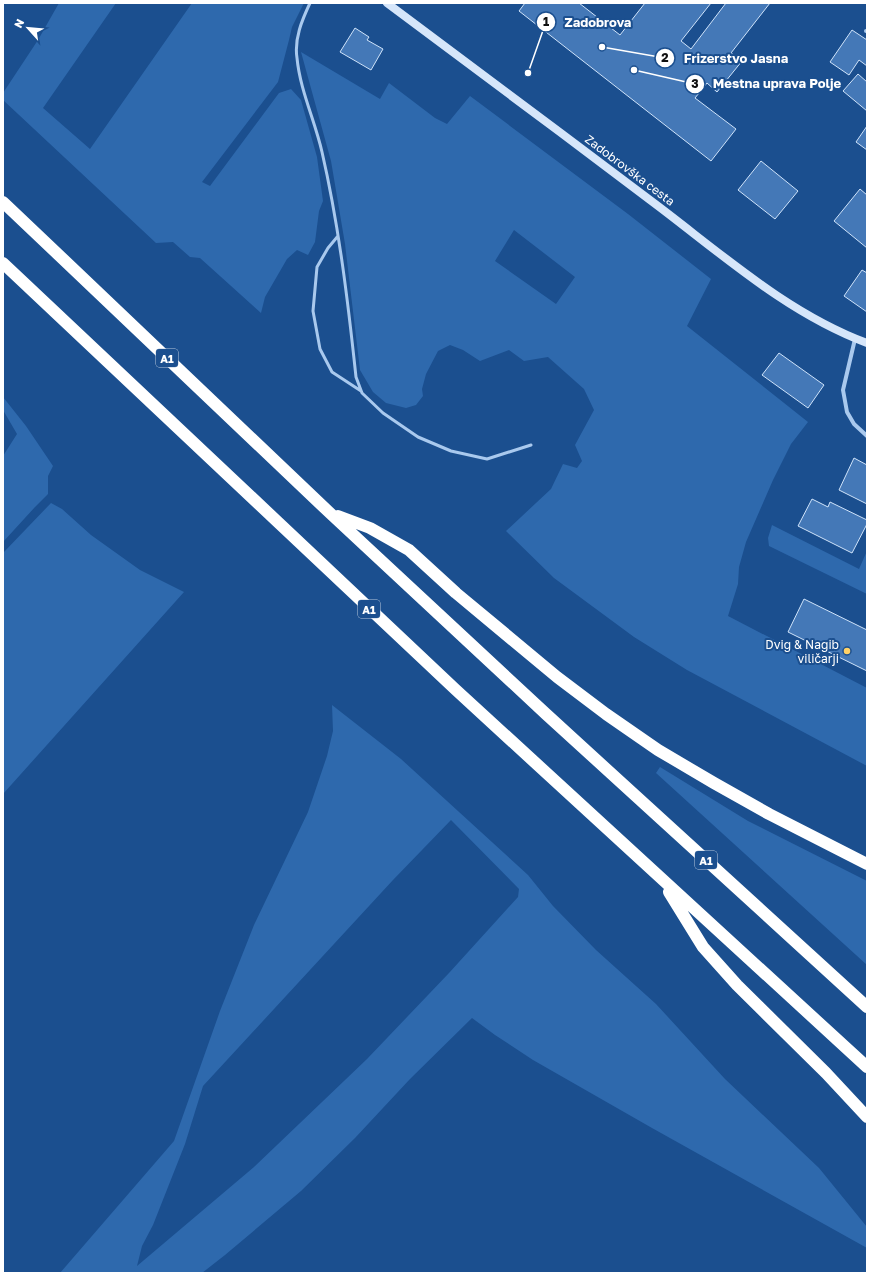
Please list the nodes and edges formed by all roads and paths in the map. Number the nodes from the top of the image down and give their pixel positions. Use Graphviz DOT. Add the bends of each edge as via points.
graph roads {
  1 [pos="310,3"];
  2 [pos="387,3"];
  3 [pos="3,202"];
  4 [pos="338,236"];
  5 [pos="3,263"];
  6 [pos="855,339"];
  7 [pos="867,343"];
  8 [pos="361,390"];
  9 [pos="867,436"];
  10 [pos="531,445"];
  11 [pos="331,514"];
  12 [pos="867,864"];
  13 [pos="661,879"];
  14 [pos="867,1007"];
  15 [pos="867,1067"];
  16 [pos="867,1118"];
  1 -- 4 [label="lane" via="297,39 296,58 322,151"];
  2 -- 6 [label="main road, Zadobrovška cesta" via="726,259 810,316"];
  3 -- 11 [label="highway, A1"];
  4 -- 8 [label="lane" via="356,377"];
  4 -- 8 [label="lane" via="318,267 313,311 320,349 332,372"];
  5 -- 13 [label="highway, A1" via="456,690"];
  6 -- 7 [label="main road, Zadobrovška cesta"];
  6 -- 9 [label="street" via="843,390 847,412 854,424"];
  8 -- 10 [label="lane" via="389,417 418,437 450,451 487,459"];
  11 -- 12 [label="highway" via="370,528 408,550 557,677 658,750 769,814"];
  11 -- 14 [label="highway, A1"];
  13 -- 15 [label="highway, A1"];
  13 -- 16 [label="highway" via="703,947 737,986 826,1073"];
}
